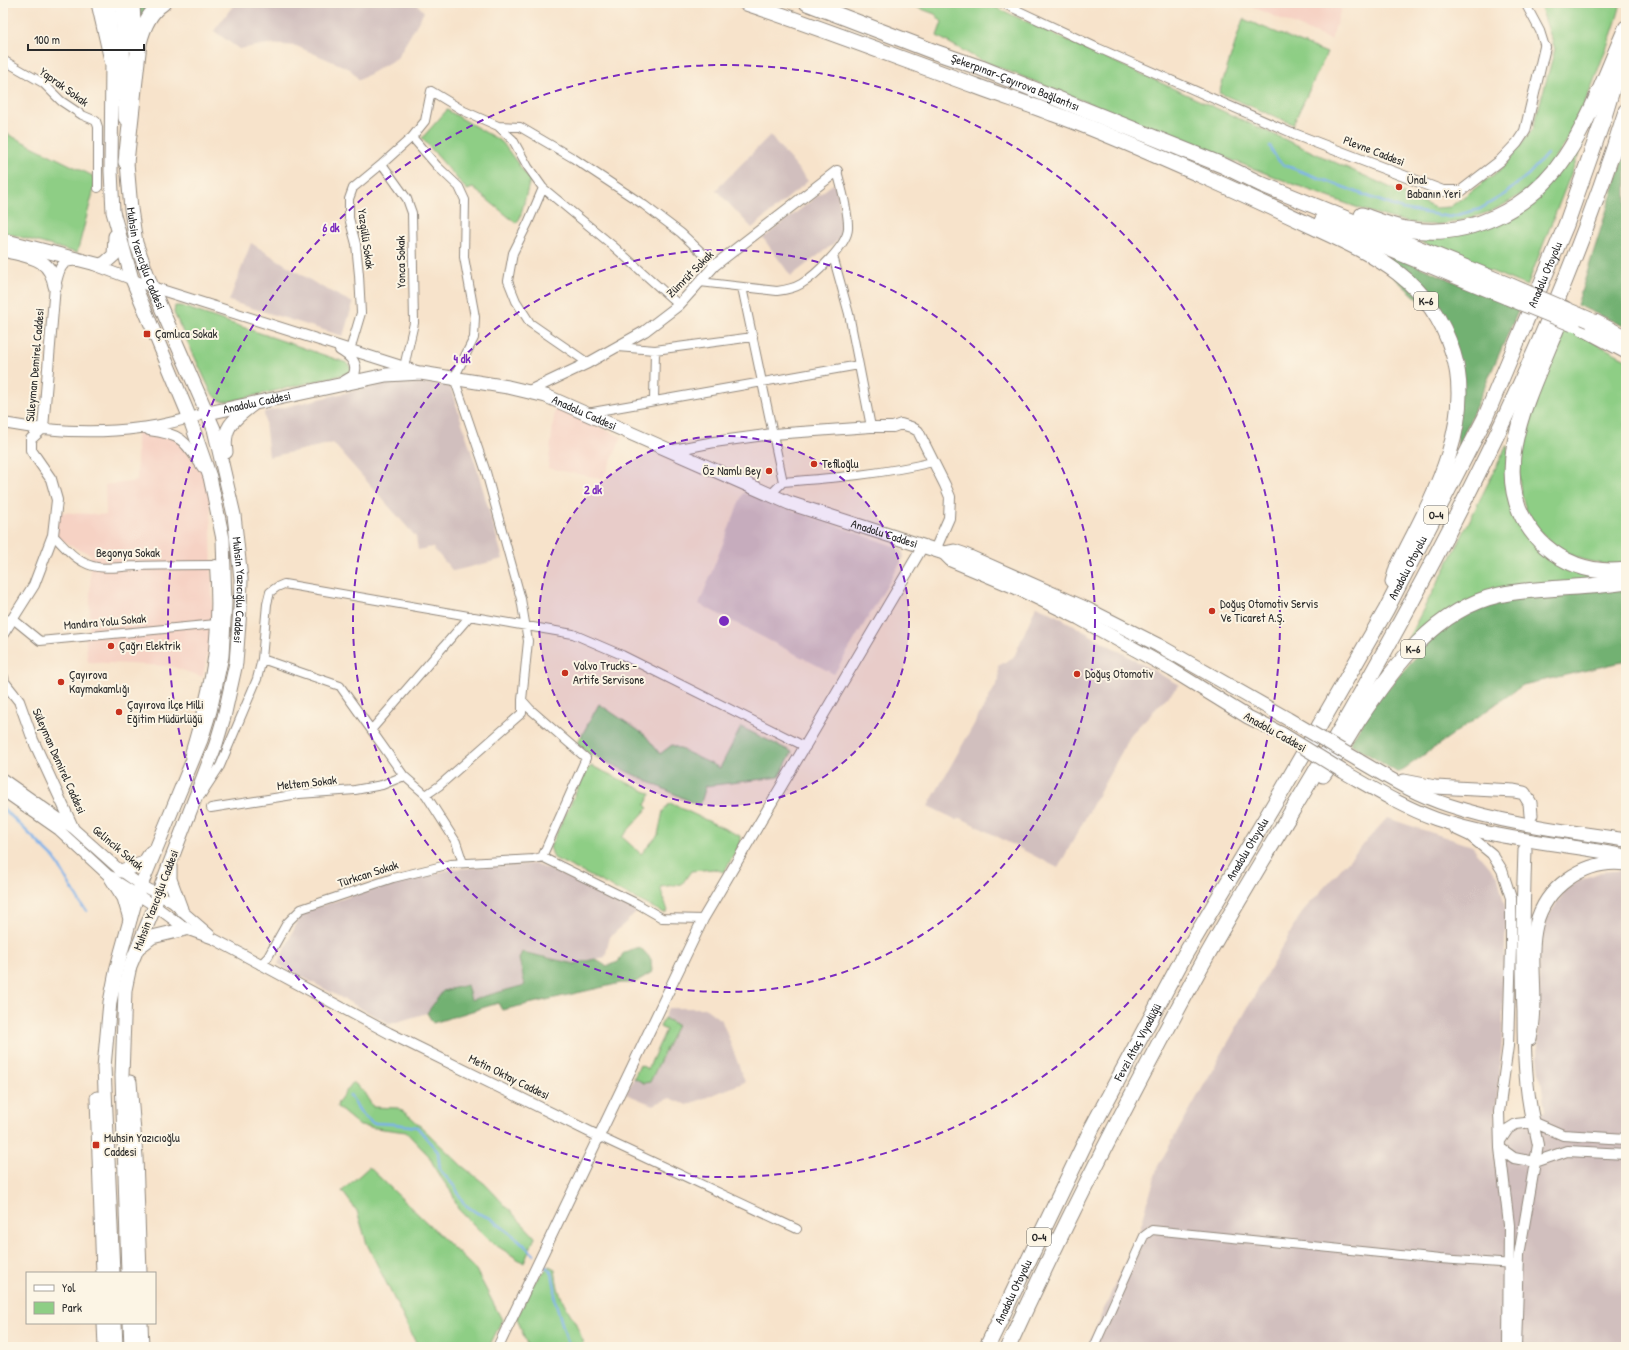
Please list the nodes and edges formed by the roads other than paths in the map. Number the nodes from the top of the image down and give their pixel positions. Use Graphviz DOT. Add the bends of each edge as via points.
graph roads {
  1 [pos="99,3"];
  2 [pos="109,3"];
  3 [pos="122,3"];
  4 [pos="132,3"];
  5 [pos="163,3"];
  6 [pos="746,3"];
  7 [pos="807,3"];
  8 [pos="1002,3"];
  9 [pos="1525,3"];
  10 [pos="1626,28"];
  11 [pos="1626,44"];
  12 [pos="1545,47"];
  13 [pos="3,60"];
  14 [pos="112,60"];
  15 [pos="135,72"];
  16 [pos="1626,111"];
  17 [pos="498,126"];
  18 [pos="1294,134"];
  19 [pos="412,137"];
  20 [pos="1135,147"];
  21 [pos="126,162"];
  22 [pos="382,164"];
  23 [pos="1222,165"];
  24 [pos="837,171"];
  25 [pos="98,188"];
  26 [pos="543,188"];
  27 [pos="113,212"];
  28 [pos="3,240"];
  29 [pos="1582,241"];
  30 [pos="3,250"];
  31 [pos="140,255"];
  32 [pos="833,256"];
  33 [pos="85,262"];
  34 [pos="715,265"];
  35 [pos="132,279"];
  36 [pos="700,282"];
  37 [pos="55,286"];
  38 [pos="152,287"];
  39 [pos="742,287"];
  40 [pos="1509,292"];
  41 [pos="180,296"];
  42 [pos="679,305"];
  43 [pos="1586,324"];
  44 [pos="753,337"];
  45 [pos="1626,338"];
  46 [pos="328,343"];
  47 [pos="617,347"];
  48 [pos="350,350"];
  49 [pos="655,350"];
  50 [pos="1626,351"];
  51 [pos="588,363"];
  52 [pos="859,365"];
  53 [pos="404,367"];
  54 [pos="421,373"];
  55 [pos="454,378"];
  56 [pos="763,383"];
  57 [pos="338,385"];
  58 [pos="529,391"];
  59 [pos="654,400"];
  60 [pos="256,403"];
  61 [pos="45,407"];
  62 [pos="208,413"];
  63 [pos="586,414"];
  64 [pos="190,418"];
  65 [pos="3,423"];
  66 [pos="871,427"];
  67 [pos="43,428"];
  68 [pos="65,429"];
  69 [pos="139,429"];
  70 [pos="773,434"];
  71 [pos="669,451"];
  72 [pos="933,462"];
  73 [pos="210,477"];
  74 [pos="783,482"];
  75 [pos="770,496"];
  76 [pos="234,515"];
  77 [pos="53,535"];
  78 [pos="934,550"];
  79 [pos="215,565"];
  80 [pos="1626,570"];
  81 [pos="1626,582"];
  82 [pos="1386,610"];
  83 [pos="470,616"];
  84 [pos="8,620"];
  85 [pos="216,624"];
  86 [pos="524,626"];
  87 [pos="3,634"];
  88 [pos="262,659"];
  89 [pos="3,680"];
  90 [pos="522,700"];
  91 [pos="372,729"];
  92 [pos="806,747"];
  93 [pos="404,776"];
  94 [pos="1389,778"];
  95 [pos="3,779"];
  96 [pos="3,791"];
  97 [pos="178,794"];
  98 [pos="426,795"];
  99 [pos="211,808"];
  100 [pos="188,814"];
  101 [pos="1531,814"];
  102 [pos="1436,819"];
  103 [pos="74,829"];
  104 [pos="1278,835"];
  105 [pos="1626,840"];
  106 [pos="158,841"];
  107 [pos="1525,850"];
  108 [pos="1626,856"];
  109 [pos="89,857"];
  110 [pos="542,857"];
  111 [pos="171,863"];
  112 [pos="463,863"];
  113 [pos="1626,864"];
  114 [pos="116,874"];
  115 [pos="139,890"];
  116 [pos="156,900"];
  117 [pos="181,909"];
  118 [pos="703,919"];
  119 [pos="130,920"];
  120 [pos="186,929"];
  121 [pos="214,939"];
  122 [pos="136,950"];
  123 [pos="1184,956"];
  124 [pos="260,965"];
  125 [pos="1200,967"];
  126 [pos="108,1014"];
  127 [pos="123,1017"];
  128 [pos="1525,1060"];
  129 [pos="1533,1122"];
  130 [pos="1092,1128"];
  131 [pos="598,1136"];
  132 [pos="1110,1138"];
  133 [pos="1626,1139"];
  134 [pos="1500,1145"];
  135 [pos="1626,1154"];
  136 [pos="1535,1162"];
  137 [pos="798,1229"];
  138 [pos="1513,1264"];
  139 [pos="103,1272"];
  140 [pos="113,1272"];
  141 [pos="128,1272"];
  142 [pos="140,1272"];
  143 [pos="104,1324"];
  144 [pos="115,1324"];
  145 [pos="130,1324"];
  146 [pos="141,1324"];
  147 [pos="105,1347"];
  148 [pos="116,1347"];
  149 [pos="131,1347"];
  150 [pos="142,1347"];
  151 [pos="498,1347"];
  152 [pos="987,1347"];
  153 [pos="1008,1347"];
  154 [pos="1094,1347"];
  155 [pos="1508,1347"];
  156 [pos="1516,1347"];
  1 -- 14 [label="highway"];
  2 -- 14 [label="main road, Muhsin Yazıcığlu Caddesi"];
  3 -- 21 [label="main road, Muhsin Yazıcığlu Caddesi"];
  4 -- 15 [label="highway"];
  5 -- 15 [label="highway" via="150,15 143,28"];
  6 -- 20 [label="highway, Şekerpınar-Çayırova Bağlantısı" via="1055,114"];
  7 -- 23 [label="highway, Şekerpınar-Çayırova Bağlantısı" via="982,68"];
  8 -- 18 [label="street"];
  9 -- 12 [label="street" via="1540,31"];
  10 -- 23 [label="highway" via="1591,108 1565,157 1540,188 1509,211 1486,222 1444,231 1405,229"];
  11 -- 82 [label="highway, Anadolu Otoyolu / O-4" via="1602,123 1566,225 1527,320 1485,418"];
  12 -- 18 [label="street, Plevne Caddesi" via="1525,131 1500,161 1461,191 1443,191"];
  13 -- 25 [label="street, Yaprak Sokak" via="42,84 77,112 96,121"];
  14 -- 27 [label="main road, Muhsin Yazıcığlu Caddesi"];
  15 -- 21 [label="highway"];
  16 -- 29 [label="highway, Anadolu Otoyolu / O-4"];
  17 -- 19 [label="street, Yazgülü Sokak" via="464,111 431,91 425,121"];
  17 -- 26 [label="street" via="512,140"];
  17 -- 34 [label="street" via="520,127 573,158 681,233"];
  19 -- 22 [label="street, Yazgülü Sokak"];
  19 -- 55 [label="street" via="459,187 465,200 464,257 475,317 474,338"];
  20 -- 40 [label="highway"];
  20 -- 82 [label="highway, K-6" via="1262,202 1361,249 1412,285 1438,318 1454,355 1459,386 1457,423 1444,468 1397,568"];
  21 -- 31 [label="main road, Muhsin Yazıcığlu Caddesi" via="133,230"];
  22 -- 48 [label="street, Yazgülü Sokak" via="353,188 349,199 349,218 360,275 361,312"];
  22 -- 53 [label="street, Yonca Sokak" via="407,199 412,213 414,323"];
  23 -- 40 [label="highway"];
  24 -- 32 [label="street" via="844,196 848,229 844,242"];
  24 -- 34 [label="street, Zümrüt Sokak"];
  26 -- 42 [label="street"];
  26 -- 51 [label="street" via="513,253 508,281 516,301 530,323"];
  27 -- 33 [label="main road" via="114,255 100,265"];
  27 -- 35 [label="main road, Muhsin Yazıcığlu Caddesi"];
  28 -- 33 [label="main road"];
  29 -- 80 [label="highway" via="1563,313 1536,378 1515,439 1511,483 1521,515 1532,533 1554,554 1584,568"];
  29 -- 104 [label="highway, Anadolu Otoyolu / O-4" via="1503,424 1461,510 1349,715"];
  30 -- 37 [label="main road" via="44,263 52,273"];
  31 -- 38 [label="main road, Muhsin Yazıcığlu Caddesi"];
  31 -- 41 [label="street" via="156,279"];
  32 -- 39 [label="street" via="802,284 786,290"];
  32 -- 52 [label="street" via="849,314"];
  33 -- 35 [label="street"];
  33 -- 37 [label="street, Süleyman Demirel Caddesi" via="71,260 64,263"];
  34 -- 36 [label="street, Zümrüt Sokak"];
  35 -- 38 [label="street"];
  35 -- 64 [label="main road, Muhsin Yazıcığlu Caddesi"];
  36 -- 39 [label="street"];
  36 -- 42 [label="street, Zümrüt Sokak"];
  37 -- 61 [label="street, Süleyman Demirel Caddesi"];
  38 -- 41 [label="street"];
  38 -- 62 [label="main road, Muhsin Yazıcığlu Caddesi"];
  39 -- 44 [label="street"];
  40 -- 43 [label="highway, bridge"];
  41 -- 46 [label="street"];
  42 -- 47 [label="street, Zümrüt Sokak" via="645,331"];
  43 -- 45 [label="highway"];
  43 -- 50 [label="highway"];
  44 -- 49 [label="street"];
  44 -- 56 [label="street"];
  46 -- 48 [label="street"];
  46 -- 57 [label="street" via="352,358 356,367 353,376"];
  47 -- 49 [label="street"];
  47 -- 51 [label="street, Zümrüt Sokak"];
  48 -- 53 [label="street"];
  49 -- 59 [label="street"];
  51 -- 58 [label="street, Zümrüt Sokak"];
  52 -- 56 [label="street"];
  52 -- 66 [label="street"];
  53 -- 54 [label="street"];
  54 -- 55 [label="main road, Anadolu Caddesi"];
  54 -- 57 [label="main road, Anadolu Caddesi" via="386,375"];
  55 -- 58 [label="main road, Anadolu Caddesi"];
  55 -- 86 [label="street" via="488,480 521,599"];
  56 -- 59 [label="street"];
  56 -- 70 [label="street"];
  57 -- 60 [label="main road, Anadolu Caddesi"];
  58 -- 63 [label="main road, Anadolu Caddesi" via="558,400"];
  59 -- 63 [label="street"];
  60 -- 62 [label="main road, Anadolu Caddesi"];
  60 -- 76 [label="main road" via="232,422 225,436"];
  61 -- 67 [label="street, Süleyman Demirel Caddesi"];
  61 -- 68 [label="street" via="48,422"];
  62 -- 64 [label="street"];
  62 -- 76 [label="main road, Muhsin Yazıcığlu Caddesi"];
  63 -- 71 [label="main road, Anadolu Caddesi"];
  64 -- 69 [label="street"];
  64 -- 73 [label="main road, Muhsin Yazıcığlu Caddesi"];
  65 -- 67 [label="street"];
  66 -- 70 [label="street"];
  66 -- 72 [label="street" via="893,427 901,424 911,427 918,431"];
  67 -- 68 [label="street"];
  67 -- 77 [label="street, Süleyman Demirel Caddesi" via="31,439 31,450 51,479 57,500"];
  68 -- 69 [label="street"];
  69 -- 73 [label="street" via="163,432 183,441"];
  70 -- 71 [label="street"];
  70 -- 74 [label="street"];
  71 -- 75 [label="main road, Anadolu Caddesi"];
  72 -- 74 [label="street" via="850,477"];
  72 -- 78 [label="street" via="950,497 946,526"];
  73 -- 97 [label="main road, Muhsin Yazıcığlu Caddesi" via="223,538 225,604 222,656 201,740"];
  74 -- 75 [label="street"];
  75 -- 78 [label="main road, Anadolu Caddesi"];
  76 -- 100 [label="main road, Muhsin Yazıcığlu Caddesi" via="241,579 236,663 220,730"];
  77 -- 79 [label="street, Begonya Sokak" via="83,562 95,567"];
  77 -- 84 [label="street, Süleyman Demirel Caddesi" via="34,586"];
  78 -- 92 [label="street"];
  78 -- 94 [label="main road, Anadolu Caddesi, bridge" via="963,554 1085,608 1158,645"];
  78 -- 102 [label="main road, Anadolu Caddesi, bridge" via="950,560 1015,587 1079,618 1389,798"];
  79 -- 85 [label="street, Muhsin Yazıcığlu Caddesi"];
  81 -- 104 [label="highway, K-6" via="1498,595 1468,607 1436,627 1411,650 1384,685 1336,758"];
  82 -- 123 [label="highway, Anadolu Otoyolu / O-4"];
  83 -- 86 [label="street"];
  83 -- 88 [label="street" via="284,584 270,592"];
  83 -- 91 [label="street"];
  84 -- 85 [label="street, Mandıra Yolu Sokak" via="40,641"];
  84 -- 87 [label="street, Süleyman Demirel Caddesi"];
  85 -- 97 [label="street, Muhsin Yazıcığlu Caddesi" via="210,676"];
  86 -- 90 [label="street" via="528,641"];
  86 -- 92 [label="street" via="573,634 622,655"];
  88 -- 91 [label="street" via="340,686"];
  88 -- 100 [label="street" via="220,766"];
  89 -- 103 [label="street, Süleyman Demirel Caddesi" via="19,702 33,740"];
  90 -- 98 [label="street" via="522,713"];
  90 -- 110 [label="street" via="586,758"];
  91 -- 93 [label="street"];
  92 -- 118 [label="street"];
  93 -- 98 [label="street"];
  93 -- 99 [label="street, Meltem Sokak" via="382,785 355,790 299,794"];
  94 -- 101 [label="main road" via="1435,787 1514,790 1524,793 1530,803"];
  94 -- 105 [label="main road, Anadolu Caddesi" via="1427,797 1466,811"];
  95 -- 103 [label="street, Gelincik Sokak"];
  96 -- 109 [label="street, Gelincik Sokak" via="59,830"];
  97 -- 106 [label="main road, Muhsin Yazıcığlu Caddesi"];
  98 -- 112 [label="street" via="456,842"];
  100 -- 111 [label="main road, Muhsin Yazıcığlu Caddesi"];
  102 -- 108 [label="main road, Anadolu Caddesi" via="1510,837"];
  102 -- 134 [label="street" via="1470,836 1492,854 1502,870 1511,898 1508,1046 1499,1112"];
  103 -- 109 [label="street, Süleyman Demirel Caddesi"];
  103 -- 114 [label="street, Gelincik Sokak"];
  104 -- 125 [label="highway, Anadolu Otoyolu / O-4"];
  106 -- 114 [label="main road" via="144,863"];
  106 -- 115 [label="main road, Muhsin Yazıcığlu Caddesi"];
  107 -- 128 [label="main road" via="1522,948"];
  109 -- 114 [label="street, Gelincik Sokak"];
  110 -- 112 [label="street, Türkcan Sokak"];
  110 -- 118 [label="street" via="662,918"];
  111 -- 116 [label="main road, Muhsin Yazıcığlu Caddesi"];
  111 -- 117 [label="main road" via="170,879"];
  112 -- 124 [label="street, Türkcan Sokak" via="393,878 301,909 287,923 268,957"];
  113 -- 128 [label="main road" via="1606,863 1577,872 1563,882 1544,904 1536,920 1532,951 1533,1021"];
  114 -- 115 [label="street, Gelincik Sokak"];
  114 -- 119 [label="main road"];
  115 -- 116 [label="street, Gelincik Sokak"];
  115 -- 119 [label="main road, Muhsin Yazıcığlu Caddesi"];
  116 -- 117 [label="street, Metin Oktay Caddesi"];
  116 -- 120 [label="street, Metin Oktay Caddesi"];
  116 -- 122 [label="main road, Muhsin Yazıcığlu Caddesi"];
  117 -- 121 [label="street, Metin Oktay Caddesi"];
  118 -- 131 [label="street"];
  119 -- 126 [label="main road, Muhsin Yazıcığlu Caddesi"];
  120 -- 121 [label="street, Metin Oktay Caddesi"];
  120 -- 122 [label="main road" via="152,937"];
  121 -- 124 [label="street, Metin Oktay Caddesi"];
  122 -- 127 [label="main road, Muhsin Yazıcığlu Caddesi" via="125,990"];
  123 -- 130 [label="highway, Fevzi Ataç Viyadüğü / O-4"];
  124 -- 131 [label="street, Metin Oktay Caddesi" via="389,1033"];
  125 -- 132 [label="highway, Fevzi Ataç Viyadüğü / O-4"];
  126 -- 139 [label="main road" via="98,1044 97,1058"];
  126 -- 140 [label="main road, Muhsin Yazıcığlu Caddesi" via="104,1067"];
  127 -- 141 [label="main road, Muhsin Yazıcığlu Caddesi" via="122,1076"];
  127 -- 142 [label="main road" via="134,1126"];
  128 -- 129 [label="main road" via="1528,1100"];
  129 -- 133 [label="street" via="1563,1135"];
  129 -- 134 [label="street" via="1516,1124 1508,1129"];
  129 -- 136 [label="street" via="1538,1145"];
  130 -- 152 [label="highway, Anadolu Otoyolu / O-4"];
  131 -- 137 [label="street, Metin Oktay Caddesi"];
  131 -- 151 [label="street"];
  132 -- 153 [label="highway, Anadolu Otoyolu / O-4"];
  134 -- 136 [label="street" via="1514,1158"];
  134 -- 138 [label="street"];
  135 -- 136 [label="street" via="1567,1151"];
  136 -- 138 [label="street" via="1518,1255"];
  138 -- 154 [label="street" via="1152,1230 1144,1236"];
  138 -- 155 [label="street"];
  138 -- 156 [label="street"];
  143 -- 147 [label="main road"];
  144 -- 148 [label="main road"];
  145 -- 149 [label="main road"];
  146 -- 150 [label="main road"];
}
